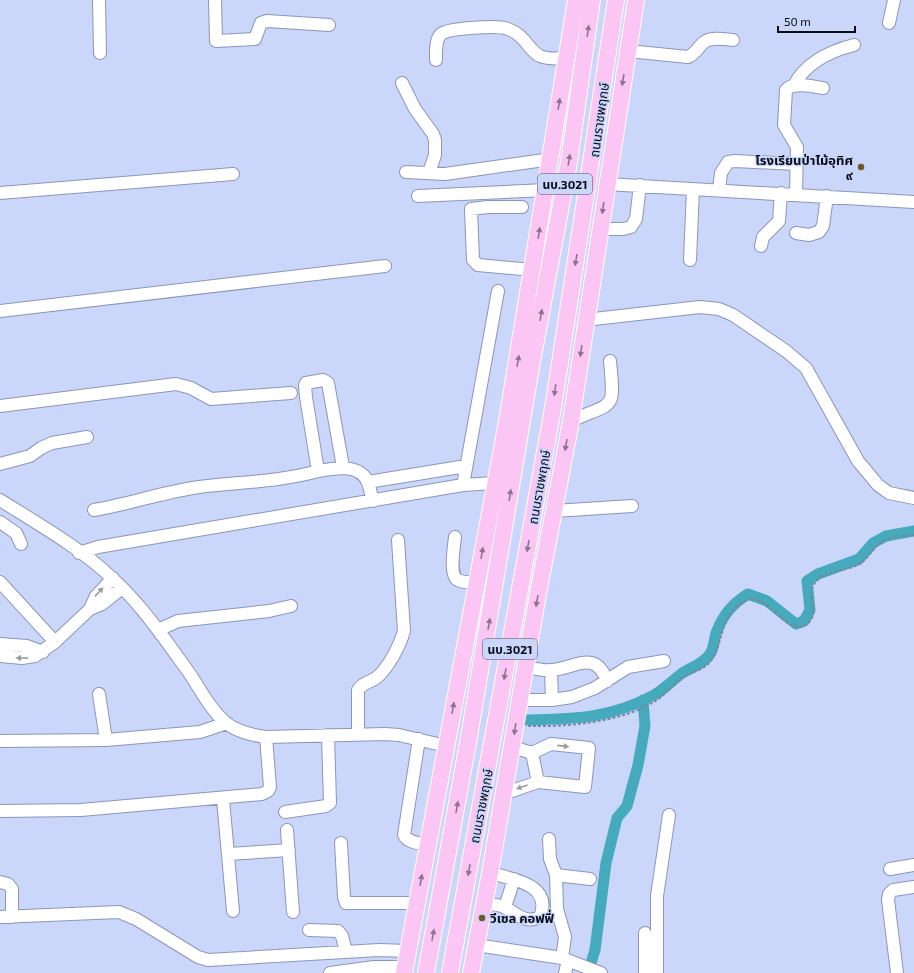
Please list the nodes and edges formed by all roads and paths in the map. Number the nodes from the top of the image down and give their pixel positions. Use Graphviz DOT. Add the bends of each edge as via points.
graph roads {
  1 [pos="99,0"];
  2 [pos="215,0"];
  3 [pos="576,0"];
  4 [pos="592,0"];
  5 [pos="616,0"];
  6 [pos="894,0"];
  7 [pos="637,5"];
  8 [pos="889,23"];
  9 [pos="329,25"];
  10 [pos="733,40"];
  11 [pos="854,44"];
  12 [pos="628,51"];
  13 [pos="100,53"];
  14 [pos="567,58"];
  15 [pos="436,60"];
  16 [pos="402,83"];
  17 [pos="794,85"];
  18 [pos="824,88"];
  19 [pos="551,159"];
  20 [pos="797,164"];
  21 [pos="406,172"];
  22 [pos="429,173"];
  23 [pos="233,174"];
  24 [pos="606,184"];
  25 [pos="640,185"];
  26 [pos="693,189"];
  27 [pos="546,190"];
  28 [pos="720,190"];
  29 [pos="0,193"];
  30 [pos="780,193"];
  31 [pos="796,194"];
  32 [pos="418,196"];
  33 [pos="828,196"];
  34 [pos="914,202"];
  35 [pos="522,207"];
  36 [pos="600,229"];
  37 [pos="796,233"];
  38 [pos="761,246"];
  39 [pos="690,260"];
  40 [pos="385,266"];
  41 [pos="533,270"];
  42 [pos="498,291"];
  43 [pos="0,311"];
  44 [pos="585,320"];
  45 [pos="564,324"];
  46 [pos="610,361"];
  47 [pos="531,367"];
  48 [pos="291,393"];
  49 [pos="0,406"];
  50 [pos="571,414"];
  51 [pos="506,427"];
  52 [pos="87,437"];
  53 [pos="0,464"];
  54 [pos="466,466"];
  55 [pos="343,468"];
  56 [pos="318,471"];
  57 [pos="368,482"];
  58 [pos="495,483"];
  59 [pos="463,485"];
  60 [pos="914,498"];
  61 [pos="0,500"];
  62 [pos="373,501"];
  63 [pos="632,506"];
  64 [pos="94,510"];
  65 [pos="554,511"];
  66 [pos="0,522"];
  67 [pos="914,535"];
  68 [pos="455,538"];
  69 [pos="398,540"];
  70 [pos="21,544"];
  71 [pos="80,553"];
  72 [pos="113,578"];
  73 [pos="0,582"];
  74 [pos="477,583"];
  75 [pos="122,588"];
  76 [pos="291,606"];
  77 [pos="90,609"];
  78 [pos="158,630"];
  79 [pos="55,642"];
  80 [pos="0,644"];
  81 [pos="42,652"];
  82 [pos="0,656"];
  83 [pos="664,661"];
  84 [pos="525,667"];
  85 [pos="551,670"];
  86 [pos="607,680"];
  87 [pos="99,694"];
  88 [pos="519,700"];
  89 [pos="552,700"];
  90 [pos="227,723"];
  91 [pos="515,725"];
  92 [pos="358,734"];
  93 [pos="328,735"];
  94 [pos="266,737"];
  95 [pos="419,739"];
  96 [pos="106,740"];
  97 [pos="0,741"];
  98 [pos="446,746"];
  99 [pos="512,747"];
  100 [pos="532,753"];
  101 [pos="538,782"];
  102 [pos="503,794"];
  103 [pos="223,798"];
  104 [pos="0,811"];
  105 [pos="286,812"];
  106 [pos="669,815"];
  107 [pos="287,830"];
  108 [pos="548,839"];
  109 [pos="341,844"];
  110 [pos="427,845"];
  111 [pos="289,850"];
  112 [pos="229,854"];
  113 [pos="914,866"];
  114 [pos="890,868"];
  115 [pos="490,873"];
  116 [pos="556,875"];
  117 [pos="514,879"];
  118 [pos="590,879"];
  119 [pos="0,882"];
  120 [pos="914,887"];
  121 [pos="417,903"];
  122 [pos="484,903"];
  123 [pos="505,907"];
  124 [pos="233,911"];
  125 [pos="293,912"];
  126 [pos="6,917"];
  127 [pos="309,930"];
  128 [pos="645,933"];
  129 [pos="476,945"];
  130 [pos="408,951"];
  131 [pos="346,952"];
  132 [pos="570,960"];
  133 [pos="374,970"];
  134 [pos="405,970"];
  135 [pos="329,973"];
  136 [pos="426,973"];
  137 [pos="450,973"];
  138 [pos="471,973"];
  139 [pos="565,973"];
  140 [pos="601,973"];
  141 [pos="645,973"];
  142 [pos="657,973"];
  143 [pos="897,973"];
  1 -- 13 [label="street"];
  2 -- 9 [label="street" via="216,41 254,39 262,24 267,21"];
  3 -- 14 [label="main road"];
  47 -- 4 [label="main road, ถนนราชพฤกษ์ / นบ.3021, one-way" via="569,162"];
  5 -- 45 [label="main road, ถนนราชพฤกษ์ / นบ.3021, one-way" via="591,169"];
  6 -- 8 [label="street"];
  7 -- 12 [label="main road"];
  10 -- 12 [label="street" via="706,40 688,57"];
  11 -- 17 [label="street" via="824,56 803,72"];
  12 -- 24 [label="main road, one-way"];
  14 -- 15 [label="street" via="539,56 522,36 503,27 449,30 441,35 436,44"];
  19 -- 14 [label="main road, one-way"];
  16 -- 22 [label="street" via="435,140 435,155"];
  17 -- 18 [label="street"];
  17 -- 20 [label="street" via="786,90 784,125 797,147"];
  19 -- 22 [label="street" via="459,173"];
  19 -- 27 [label="main road"];
  20 -- 28 [label="street" via="728,162 721,173"];
  20 -- 31 [label="street"];
  21 -- 22 [label="street"];
  23 -- 29 [label="street"];
  24 -- 25 [label="street"];
  24 -- 36 [label="main road, one-way"];
  25 -- 26 [label="street"];
  25 -- 36 [label="street" via="636,219 632,227"];
  26 -- 28 [label="street"];
  26 -- 39 [label="street"];
  27 -- 32 [label="street"];
  41 -- 27 [label="main road, one-way"];
  28 -- 30 [label="street"];
  30 -- 31 [label="street"];
  30 -- 38 [label="street" via="779,221 763,237"];
  31 -- 33 [label="street"];
  33 -- 34 [label="street"];
  33 -- 37 [label="street" via="823,226 819,232 809,235"];
  35 -- 41 [label="street" via="471,209 473,260 478,265"];
  36 -- 44 [label="main road"];
  40 -- 43 [label="street"];
  51 -- 41 [label="main road, one-way"];
  42 -- 54 [label="street"];
  44 -- 50 [label="main road, one-way"];
  44 -- 60 [label="street" via="700,307 719,309 733,315 786,350 806,368 858,461 878,485 889,493"];
  45 -- 50 [label="main road"];
  45 -- 137 [label="main road, ถนนราชพฤกษ์ / นบ.3021, one-way" via="553,408"];
  46 -- 50 [label="street" via="613,391 608,405 595,412"];
  47 -- 51 [label="main road"];
  136 -- 47 [label="main road, ถนนราชพฤกษ์ / นบ.3021, one-way" via="468,744"];
  48 -- 49 [label="street" via="211,399 184,385 176,384"];
  50 -- 65 [label="main road, ถนนราชพฤกษ์ / นบ.3021, one-way"];
  51 -- 58 [label="main road, นบ.3021"];
  52 -- 53 [label="street" via="52,443 30,456"];
  54 -- 57 [label="street"];
  54 -- 59 [label="street"];
  55 -- 56 [label="street"];
  55 -- 56 [label="street" via="328,383 323,380 310,381 305,386"];
  55 -- 57 [label="street" via="358,472"];
  56 -- 64 [label="street" via="291,478 169,492"];
  57 -- 62 [label="street"];
  58 -- 59 [label="street"];
  74 -- 58 [label="main road, นบ.3021, one-way"];
  59 -- 62 [label="street"];
  61 -- 71 [label="street"];
  62 -- 71 [label="street" via="98,547"];
  63 -- 65 [label="street"];
  65 -- 84 [label="main road, ถนนราชพฤกษ์ / นบ.3021, one-way"];
  66 -- 70 [label="street" via="16,533"];
  67 -- 91 [label="path" via="887,539 876,546 859,564 820,578 814,584 811,595 814,610 807,624 799,627 792,625 757,599 748,600 729,616 710,662 684,676 658,700 641,708 587,724"];
  68 -- 74 [label="street" via="454,578"];
  69 -- 92 [label="street" via="404,631 398,647 381,672 358,690"];
  71 -- 72 [label="street"];
  72 -- 75 [label="street"];
  77 -- 72 [label="street, one-way" via="96,596"];
  73 -- 79 [label="street"];
  98 -- 74 [label="main road, นบ.3021, one-way"];
  75 -- 77 [label="street" via="102,604"];
  75 -- 78 [label="street"];
  76 -- 78 [label="street" via="269,611 178,621"];
  77 -- 79 [label="street"];
  78 -- 90 [label="street" via="209,703"];
  79 -- 81 [label="street"];
  80 -- 81 [label="street" via="27,646"];
  81 -- 82 [label="street, one-way" via="31,658"];
  83 -- 86 [label="street" via="628,666"];
  84 -- 85 [label="street"];
  84 -- 88 [label="main road, ถนนราชพฤกษ์ / นบ.3021"];
  85 -- 86 [label="street" via="590,662 603,669"];
  85 -- 89 [label="street"];
  86 -- 89 [label="street" via="585,693"];
  87 -- 96 [label="street"];
  88 -- 89 [label="street"];
  88 -- 91 [label="main road, ถนนราชพฤกษ์ / นบ.3021"];
  90 -- 94 [label="street" via="243,732"];
  90 -- 96 [label="street" via="200,732"];
  91 -- 99 [label="main road, ถนนราชพฤกษ์ / นบ.3021, one-way"];
  92 -- 93 [label="street"];
  92 -- 95 [label="street" via="398,735"];
  93 -- 94 [label="street"];
  93 -- 105 [label="street" via="330,803 326,806"];
  94 -- 103 [label="street" via="270,787 268,791 262,794"];
  95 -- 98 [label="street"];
  95 -- 110 [label="street" via="404,835 411,842"];
  96 -- 97 [label="street"];
  98 -- 110 [label="main road, นบ.3021"];
  99 -- 100 [label="street"];
  99 -- 102 [label="main road, ถนนราชพฤกษ์ / นบ.3021"];
  100 -- 101 [label="street"];
  100 -- 101 [label="street, one-way" via="551,744 589,748 585,787"];
  101 -- 102 [label="street, one-way"];
  102 -- 115 [label="main road, ถนนราชพฤกษ์ / นบ.3021"];
  103 -- 104 [label="street" via="81,810"];
  103 -- 112 [label="street"];
  106 -- 142 [label="street" via="657,896"];
  107 -- 111 [label="street"];
  108 -- 116 [label="street" via="551,864"];
  109 -- 121 [label="street" via="346,903"];
  121 -- 110 [label="main road, นบ.3021, one-way"];
  111 -- 112 [label="street"];
  111 -- 125 [label="street"];
  112 -- 124 [label="street"];
  113 -- 114 [label="street"];
  115 -- 117 [label="street"];
  115 -- 122 [label="main road, ถนนราชพฤกษ์ / นบ.3021"];
  116 -- 118 [label="street"];
  116 -- 132 [label="street" via="557,909"];
  117 -- 123 [label="street"];
  117 -- 123 [label="street" via="537,890 542,912 534,920 527,920"];
  119 -- 126 [label="street" via="8,884 12,889"];
  120 -- 143 [label="street" via="892,890 889,894"];
  121 -- 130 [label="main road, นบ.3021"];
  122 -- 123 [label="street"];
  122 -- 129 [label="main road, ถนนราชพฤกษ์ / นบ.3021"];
  126 -- 131 [label="street" via="119,912 208,960"];
  127 -- 131 [label="street" via="338,931"];
  128 -- 141 [label="street"];
  129 -- 132 [label="street"];
  129 -- 138 [label="main road, ถนนราชพฤกษ์ / นบ.3021"];
  130 -- 131 [label="street"];
  130 -- 134 [label="main road, นบ.3021"];
  132 -- 139 [label="street"];
  132 -- 140 [label="street"];
  133 -- 134 [label="street"];
  133 -- 135 [label="street"];
}
